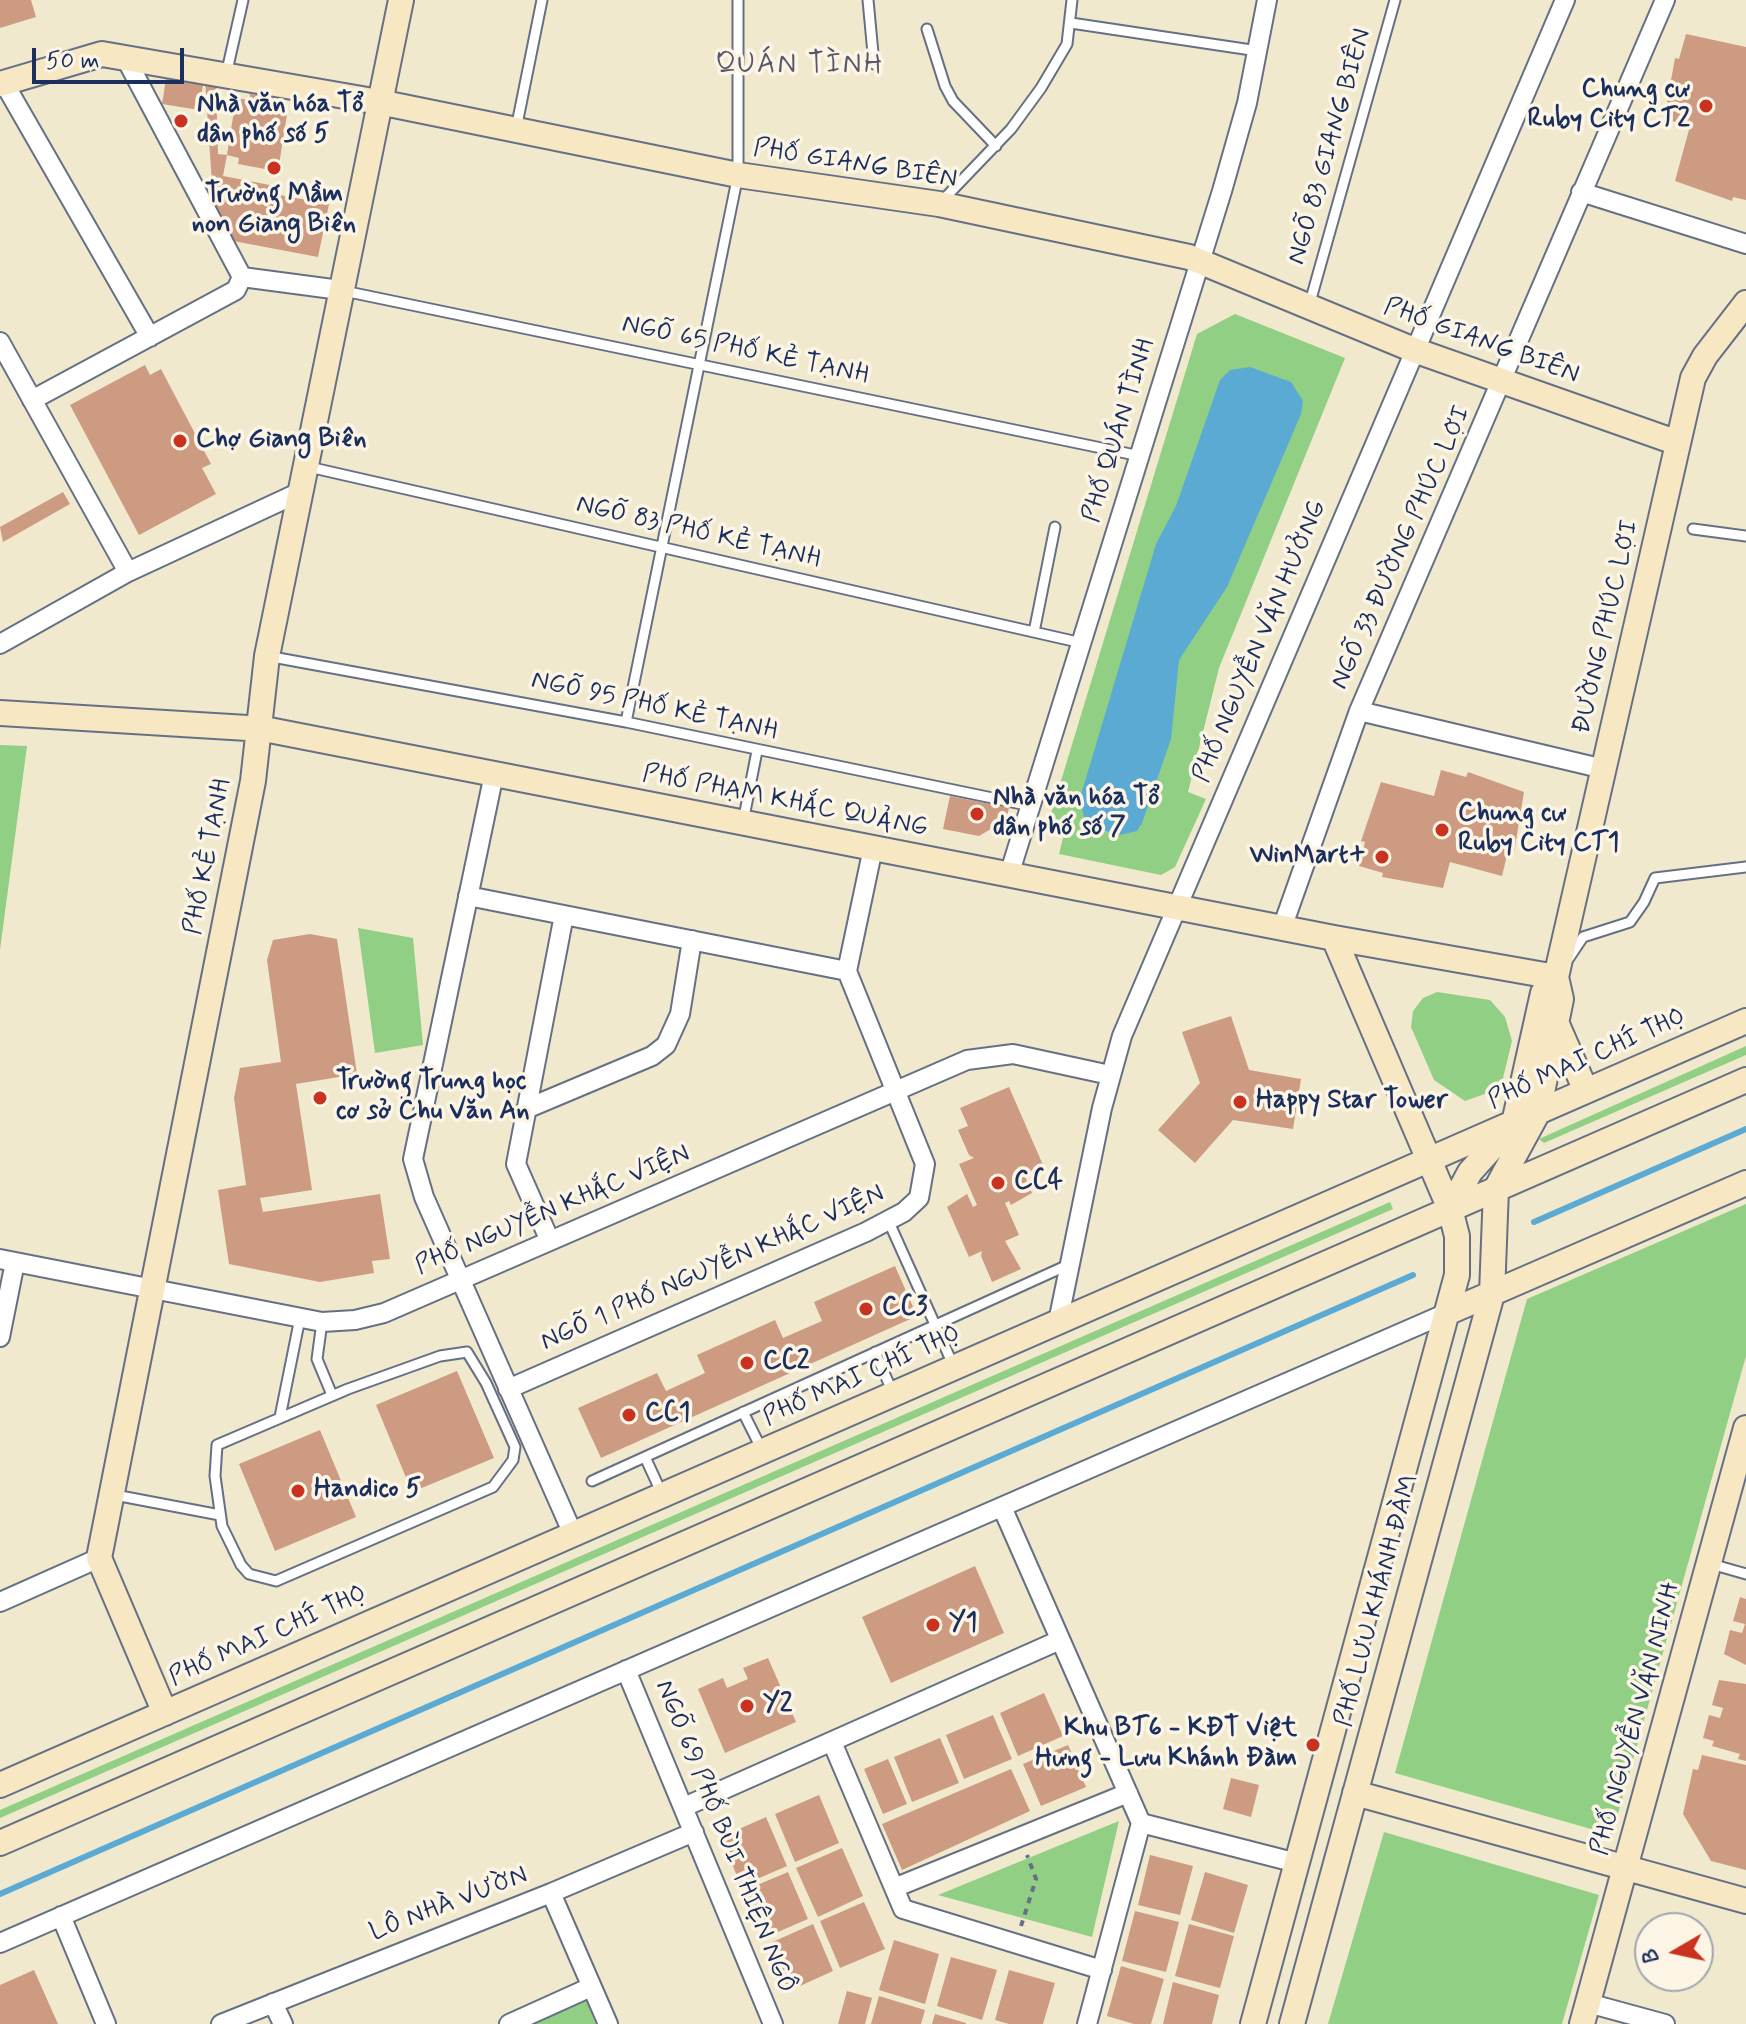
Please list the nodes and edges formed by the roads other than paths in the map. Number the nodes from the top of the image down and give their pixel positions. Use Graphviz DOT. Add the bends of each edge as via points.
graph roads {
  1 [pos="243,0"];
  2 [pos="401,0"];
  3 [pos="542,0"];
  4 [pos="738,0"];
  5 [pos="868,0"];
  6 [pos="1072,0"];
  7 [pos="1267,0"];
  8 [pos="1395,0"];
  9 [pos="1565,0"];
  10 [pos="1665,0"];
  11 [pos="1071,23"];
  12 [pos="927,29"];
  13 [pos="1258,51"];
  14 [pos="125,57"];
  15 [pos="874,64"];
  16 [pos="226,75"];
  17 [pos="2,84"];
  18 [pos="379,102"];
  19 [pos="516,129"];
  20 [pos="996,146"];
  21 [pos="738,175"];
  22 [pos="1581,192"];
  23 [pos="939,204"];
  24 [pos="1746,244"];
  25 [pos="1200,261"];
  26 [pos="242,277"];
  27 [pos="340,290"];
  28 [pos="1746,303"];
  29 [pos="1309,306"];
  30 [pos="150,337"];
  31 [pos="0,342"];
  32 [pos="1414,350"];
  33 [pos="699,363"];
  34 [pos="1504,381"];
  35 [pos="32,400"];
  36 [pos="1678,443"];
  37 [pos="1140,456"];
  38 [pos="305,466"];
  39 [pos="300,492"];
  40 [pos="1055,527"];
  41 [pos="1693,529"];
  42 [pos="1746,536"];
  43 [pos="661,547"];
  44 [pos="128,572"];
  45 [pos="1034,632"];
  46 [pos="1082,643"];
  47 [pos="0,644"];
  48 [pos="267,656"];
  49 [pos="1359,711"];
  50 [pos="0,713"];
  51 [pos="626,722"];
  52 [pos="258,729"];
  53 [pos="757,751"];
  54 [pos="1604,769"];
  55 [pos="494,774"];
  56 [pos="1031,806"];
  57 [pos="743,823"];
  58 [pos="873,848"];
  59 [pos="1746,867"];
  60 [pos="1009,875"];
  61 [pos="468,896"];
  62 [pos="1175,907"];
  63 [pos="564,915"];
  64 [pos="1282,928"];
  65 [pos="1334,938"];
  66 [pos="692,940"];
  67 [pos="847,971"];
  68 [pos="1556,977"];
  69 [pos="1746,1021"];
  70 [pos="1556,1022"];
  71 [pos="1110,1075"];
  72 [pos="1746,1080"];
  73 [pos="1586,1091"];
  74 [pos="894,1092"];
  75 [pos="526,1109"];
  76 [pos="1538,1112"];
  77 [pos="1514,1123"];
  78 [pos="1429,1160"];
  79 [pos="1470,1172"];
  80 [pos="1746,1183"];
  81 [pos="1496,1189"];
  82 [pos="1450,1209"];
  83 [pos="888,1220"];
  84 [pos="550,1241"];
  85 [pos="8,1261"];
  86 [pos="1070,1264"];
  87 [pos="460,1280"];
  88 [pos="152,1289"];
  89 [pos="1492,1294"];
  90 [pos="1449,1312"];
  91 [pos="300,1318"];
  92 [pos="322,1322"];
  93 [pos="1058,1322"];
  94 [pos="935,1325"];
  95 [pos="0,1337"];
  96 [pos="875,1352"];
  97 [pos="954,1367"];
  98 [pos="508,1389"];
  99 [pos="893,1394"];
  100 [pos="332,1395"];
  101 [pos="743,1412"];
  102 [pos="280,1417"];
  103 [pos="1746,1428"];
  104 [pos="763,1451"];
  105 [pos="645,1457"];
  106 [pos="592,1481"];
  107 [pos="112,1494"];
  108 [pos="663,1495"];
  109 [pos="1002,1507"];
  110 [pos="220,1515"];
  111 [pos="573,1534"];
  112 [pos="99,1558"];
  113 [pos="1709,1564"];
  114 [pos="1746,1574"];
  115 [pos="0,1602"];
  116 [pos="1060,1640"];
  117 [pos="626,1670"];
  118 [pos="165,1713"];
  119 [pos="832,1742"];
  120 [pos="0,1785"];
  121 [pos="1128,1793"];
  122 [pos="1355,1793"];
  123 [pos="684,1807"];
  124 [pos="1141,1823"];
  125 [pos="694,1832"];
  126 [pos="0,1843"];
  127 [pos="1297,1863"];
  128 [pos="1625,1868"];
  129 [pos="894,1888"];
  130 [pos="551,1893"];
  131 [pos="1746,1901"];
  132 [pos="61,1916"];
  133 [pos="0,1943"];
  134 [pos="1102,1970"];
  135 [pos="591,1987"];
  136 [pos="273,2003"];
  137 [pos="1585,2013"];
  138 [pos="106,2024"];
  139 [pos="221,2024"];
  140 [pos="283,2024"];
  141 [pos="509,2024"];
  142 [pos="608,2024"];
  143 [pos="773,2024"];
  144 [pos="1087,2024"];
  145 [pos="1253,2024"];
  146 [pos="1292,2024"];
  147 [pos="1665,2024"];
  1 -- 16 [label="lane"];
  2 -- 18 [label="street, PHỐ KẺ TẠNH"];
  3 -- 19 [label="lane"];
  4 -- 21 [label="lane"];
  5 -- 15 [label="lane"];
  6 -- 11 [label="lane"];
  7 -- 13 [label="street, PHỐ QUÁN TÌNH"];
  8 -- 29 [label="lane, NGÕ 83 GIANG BIÊN"];
  9 -- 32 [label="street, PHỐ NGUYỄN VĂN HƯỞNG"];
  10 -- 22 [label="street, NGÕ 33 ĐƯỜNG PHÚC LỢI"];
  11 -- 13 [label="lane"];
  11 -- 20 [label="lane" via="1061,57"];
  12 -- 20 [label="lane" via="953,101"];
  13 -- 25 [label="street, PHỐ QUÁN TÌNH"];
  14 -- 16 [label="street, PHỐ GIANG BIÊN"];
  14 -- 17 [label="street, PHỐ GIANG BIÊN" via="102,54"];
  14 -- 26 [label="street"];
  16 -- 18 [label="street, PHỐ GIANG BIÊN"];
  17 -- 30 [label="street"];
  18 -- 19 [label="street, PHỐ GIANG BIÊN"];
  18 -- 27 [label="street, PHỐ KẺ TẠNH"];
  19 -- 21 [label="street, PHỐ GIANG BIÊN"];
  20 -- 23 [label="lane"];
  21 -- 23 [label="street, PHỐ GIANG BIÊN"];
  21 -- 33 [label="lane"];
  22 -- 24 [label="street"];
  22 -- 34 [label="street, NGÕ 33 ĐƯỜNG PHÚC LỢI"];
  23 -- 25 [label="street, PHỐ GIANG BIÊN"];
  25 -- 29 [label="street, PHỐ GIANG BIÊN"];
  25 -- 37 [label="street, PHỐ QUÁN TÌNH"];
  26 -- 27 [label="street"];
  26 -- 30 [label="street" via="236,290"];
  27 -- 33 [label="lane, NGÕ 65 PHỐ KẺ TẠNH"];
  27 -- 38 [label="street, PHỐ KẺ TẠNH"];
  28 -- 36 [label="street, ĐƯỜNG PHÚC LỢI" via="1693,378"];
  29 -- 32 [label="street, PHỐ GIANG BIÊN"];
  30 -- 35 [label="street"];
  31 -- 35 [label="street"];
  32 -- 34 [label="street, PHỐ GIANG BIÊN"];
  32 -- 62 [label="street, PHỐ NGUYỄN VĂN HƯỞNG"];
  33 -- 37 [label="lane, NGÕ 65 PHỐ KẺ TẠNH"];
  33 -- 43 [label="lane"];
  34 -- 36 [label="street, PHỐ GIANG BIÊN"];
  34 -- 49 [label="street, NGÕ 33 ĐƯỜNG PHÚC LỢI"];
  35 -- 44 [label="street"];
  36 -- 54 [label="street, ĐƯỜNG PHÚC LỢI"];
  37 -- 46 [label="street, PHỐ QUÁN TÌNH"];
  38 -- 39 [label="street, PHỐ KẺ TẠNH"];
  38 -- 43 [label="lane, NGÕ 83 PHỐ KẺ TẠNH"];
  39 -- 44 [label="street"];
  39 -- 48 [label="street, PHỐ KẺ TẠNH"];
  40 -- 45 [label="lane"];
  41 -- 42 [label="lane"];
  43 -- 45 [label="lane, NGÕ 83 PHỐ KẺ TẠNH"];
  43 -- 51 [label="lane"];
  44 -- 47 [label="street"];
  45 -- 46 [label="lane, NGÕ 83 PHỐ KẺ TẠNH"];
  46 -- 56 [label="street, PHỐ QUÁN TÌNH"];
  48 -- 51 [label="lane, NGÕ 95 PHỐ KẺ TẠNH"];
  48 -- 52 [label="street, PHỐ KẺ TẠNH"];
  49 -- 54 [label="street"];
  49 -- 64 [label="street, NGÕ 33 ĐƯỜNG PHÚC LỢI"];
  50 -- 52 [label="street, PHỐ PHẠM KHẮC QUẢNG"];
  51 -- 53 [label="lane, NGÕ 95 PHỐ KẺ TẠNH"];
  52 -- 55 [label="street, PHỐ PHẠM KHẮC QUẢNG"];
  52 -- 88 [label="street, PHỐ KẺ TẠNH" via="253,781"];
  53 -- 56 [label="lane, NGÕ 95 PHỐ KẺ TẠNH"];
  53 -- 57 [label="lane"];
  54 -- 68 [label="street, ĐƯỜNG PHÚC LỢI"];
  55 -- 57 [label="street, PHỐ PHẠM KHẮC QUẢNG"];
  55 -- 61 [label="street"];
  56 -- 60 [label="street, PHỐ QUÁN TÌNH"];
  57 -- 58 [label="street, PHỐ PHẠM KHẮC QUẢNG"];
  58 -- 60 [label="street, PHỐ PHẠM KHẮC QUẢNG"];
  58 -- 67 [label="street"];
  59 -- 68 [label="lane" via="1655,878 1630,922 1583,937"];
  60 -- 62 [label="street, PHỐ PHẠM KHẮC QUẢNG"];
  61 -- 63 [label="street"];
  61 -- 87 [label="street" via="413,1159"];
  62 -- 64 [label="street, PHỐ PHẠM KHẮC QUẢNG"];
  62 -- 71 [label="street, PHỐ NGUYỄN VĂN HƯỞNG"];
  63 -- 66 [label="street"];
  63 -- 75 [label="street"];
  64 -- 65 [label="street, PHỐ PHẠM KHẮC QUẢNG"];
  65 -- 68 [label="street, PHỐ PHẠM KHẮC QUẢNG"];
  65 -- 78 [label="street, PHỐ LƯU KHÁNH ĐÀM"];
  66 -- 67 [label="street"];
  66 -- 75 [label="street" via="680,1014 666,1045 652,1056"];
  67 -- 74 [label="street, NGÕ 1 PHỐ NGUYỄN KHẮC VIỆN"];
  68 -- 70 [label="street, ĐƯỜNG PHÚC LỢI" via="1561,999"];
  68 -- 77 [label="street, ĐƯỜNG PHÚC LỢI" via="1543,993"];
  69 -- 73 [label="street, PHỐ MAI CHÍ THỌ"];
  70 -- 73 [label="street"];
  70 -- 76 [label="street, ĐƯỜNG PHÚC LỢI"];
  71 -- 74 [label="street, PHỐ NGUYỄN KHẮC VIỆN" via="1013,1054 989,1055"];
  71 -- 86 [label="street, PHỐ NGUYỄN VĂN HƯỞNG"];
  72 -- 81 [label="street"];
  73 -- 76 [label="street, PHỐ MAI CHÍ THỌ"];
  74 -- 83 [label="street, NGÕ 1 PHỐ NGUYỄN KHẮC VIỆN" via="925,1164 919,1198"];
  74 -- 84 [label="street, PHỐ NGUYỄN KHẮC VIỆN"];
  75 -- 84 [label="street" via="516,1164"];
  76 -- 77 [label="street, PHỐ MAI CHÍ THỌ"];
  76 -- 81 [label="street, ĐƯỜNG PHÚC LỢI"];
  77 -- 78 [label="street, PHỐ MAI CHÍ THỌ"];
  77 -- 79 [label="street"];
  78 -- 79 [label="street"];
  78 -- 82 [label="street, PHỐ LƯU KHÁNH ĐÀM"];
  78 -- 93 [label="street, PHỐ MAI CHÍ THỌ"];
  79 -- 81 [label="street"];
  79 -- 82 [label="street"];
  80 -- 89 [label="street"];
  81 -- 82 [label="street"];
  81 -- 89 [label="street, PHỐ LƯU KHÁNH ĐÀM"];
  82 -- 90 [label="street, PHỐ LƯU KHÁNH ĐÀM" via="1457,1268"];
  82 -- 126 [label="street"];
  83 -- 94 [label="lane"];
  83 -- 98 [label="street, NGÕ 1 PHỐ NGUYỄN KHẮC VIỆN"];
  84 -- 87 [label="street, PHỐ NGUYỄN KHẮC VIỆN"];
  85 -- 88 [label="street, PHỐ NGUYỄN KHẮC VIỆN"];
  85 -- 95 [label="street"];
  86 -- 93 [label="street, PHỐ NGUYỄN VĂN HƯỞNG"];
  86 -- 94 [label="lane"];
  87 -- 92 [label="street, PHỐ NGUYỄN KHẮC VIỆN" via="384,1313"];
  87 -- 98 [label="street"];
  88 -- 91 [label="street, PHỐ NGUYỄN KHẮC VIỆN"];
  88 -- 107 [label="street, PHỐ KẺ TẠNH"];
  89 -- 90 [label="street"];
  89 -- 122 [label="street, PHỐ LƯU KHÁNH ĐÀM"];
  90 -- 109 [label="street"];
  90 -- 127 [label="street, PHỐ LƯU KHÁNH ĐÀM"];
  91 -- 92 [label="street, PHỐ NGUYỄN KHẮC VIỆN"];
  91 -- 102 [label="lane"];
  92 -- 100 [label="lane" via="317,1359"];
  93 -- 97 [label="street, PHỐ MAI CHÍ THỌ"];
  94 -- 96 [label="lane"];
  94 -- 97 [label="lane"];
  96 -- 99 [label="lane"];
  96 -- 101 [label="lane"];
  97 -- 99 [label="street, PHỐ MAI CHÍ THỌ"];
  98 -- 111 [label="street"];
  99 -- 104 [label="street, PHỐ MAI CHÍ THỌ"];
  100 -- 102 [label="lane"];
  100 -- 110 [label="lane" via="440,1356 467,1352 511,1434 515,1454 489,1490 276,1581 249,1574 241,1565"];
  101 -- 104 [label="lane"];
  101 -- 105 [label="lane"];
  102 -- 110 [label="lane" via="217,1445"];
  103 -- 113 [label="street, PHỐ NGUYỄN VĂN NINH"];
  104 -- 108 [label="street, PHỐ MAI CHÍ THỌ"];
  105 -- 106 [label="lane"];
  105 -- 108 [label="lane"];
  107 -- 110 [label="lane"];
  107 -- 112 [label="street, PHỐ KẺ TẠNH"];
  108 -- 111 [label="street, PHỐ MAI CHÍ THỌ"];
  109 -- 116 [label="street"];
  109 -- 117 [label="street"];
  111 -- 118 [label="street, PHỐ MAI CHÍ THỌ"];
  112 -- 115 [label="street"];
  112 -- 118 [label="street"];
  113 -- 114 [label="lane"];
  113 -- 128 [label="street, PHỐ NGUYỄN VĂN NINH"];
  116 -- 119 [label="street"];
  116 -- 121 [label="street"];
  117 -- 123 [label="street, NGÕ 69 PHỐ BÙI THIỆN NGÔ"];
  117 -- 132 [label="street"];
  118 -- 120 [label="street, PHỐ MAI CHÍ THỌ"];
  119 -- 123 [label="street"];
  119 -- 129 [label="street"];
  121 -- 124 [label="street"];
  121 -- 129 [label="street"];
  122 -- 128 [label="street"];
  122 -- 146 [label="street, PHỐ LƯU KHÁNH ĐÀM"];
  123 -- 125 [label="street, NGÕ 69 PHỐ BÙI THIỆN NGÔ"];
  124 -- 127 [label="street"];
  124 -- 134 [label="street"];
  125 -- 130 [label="street, LÔ NHÀ VƯỜN"];
  125 -- 143 [label="street, NGÕ 69 PHỐ BÙI THIỆN NGÔ"];
  127 -- 145 [label="street, PHỐ LƯU KHÁNH ĐÀM"];
  128 -- 131 [label="street"];
  128 -- 137 [label="street, PHỐ NGUYỄN VĂN NINH"];
  129 -- 134 [label="street" via="903,1909"];
  130 -- 135 [label="street"];
  130 -- 136 [label="street, LÔ NHÀ VƯỜN"];
  132 -- 133 [label="street"];
  132 -- 138 [label="street"];
  134 -- 144 [label="street"];
  135 -- 141 [label="street"];
  135 -- 142 [label="street"];
  136 -- 139 [label="street, LÔ NHÀ VƯỜN"];
  136 -- 140 [label="street"];
  137 -- 147 [label="street"];
}
